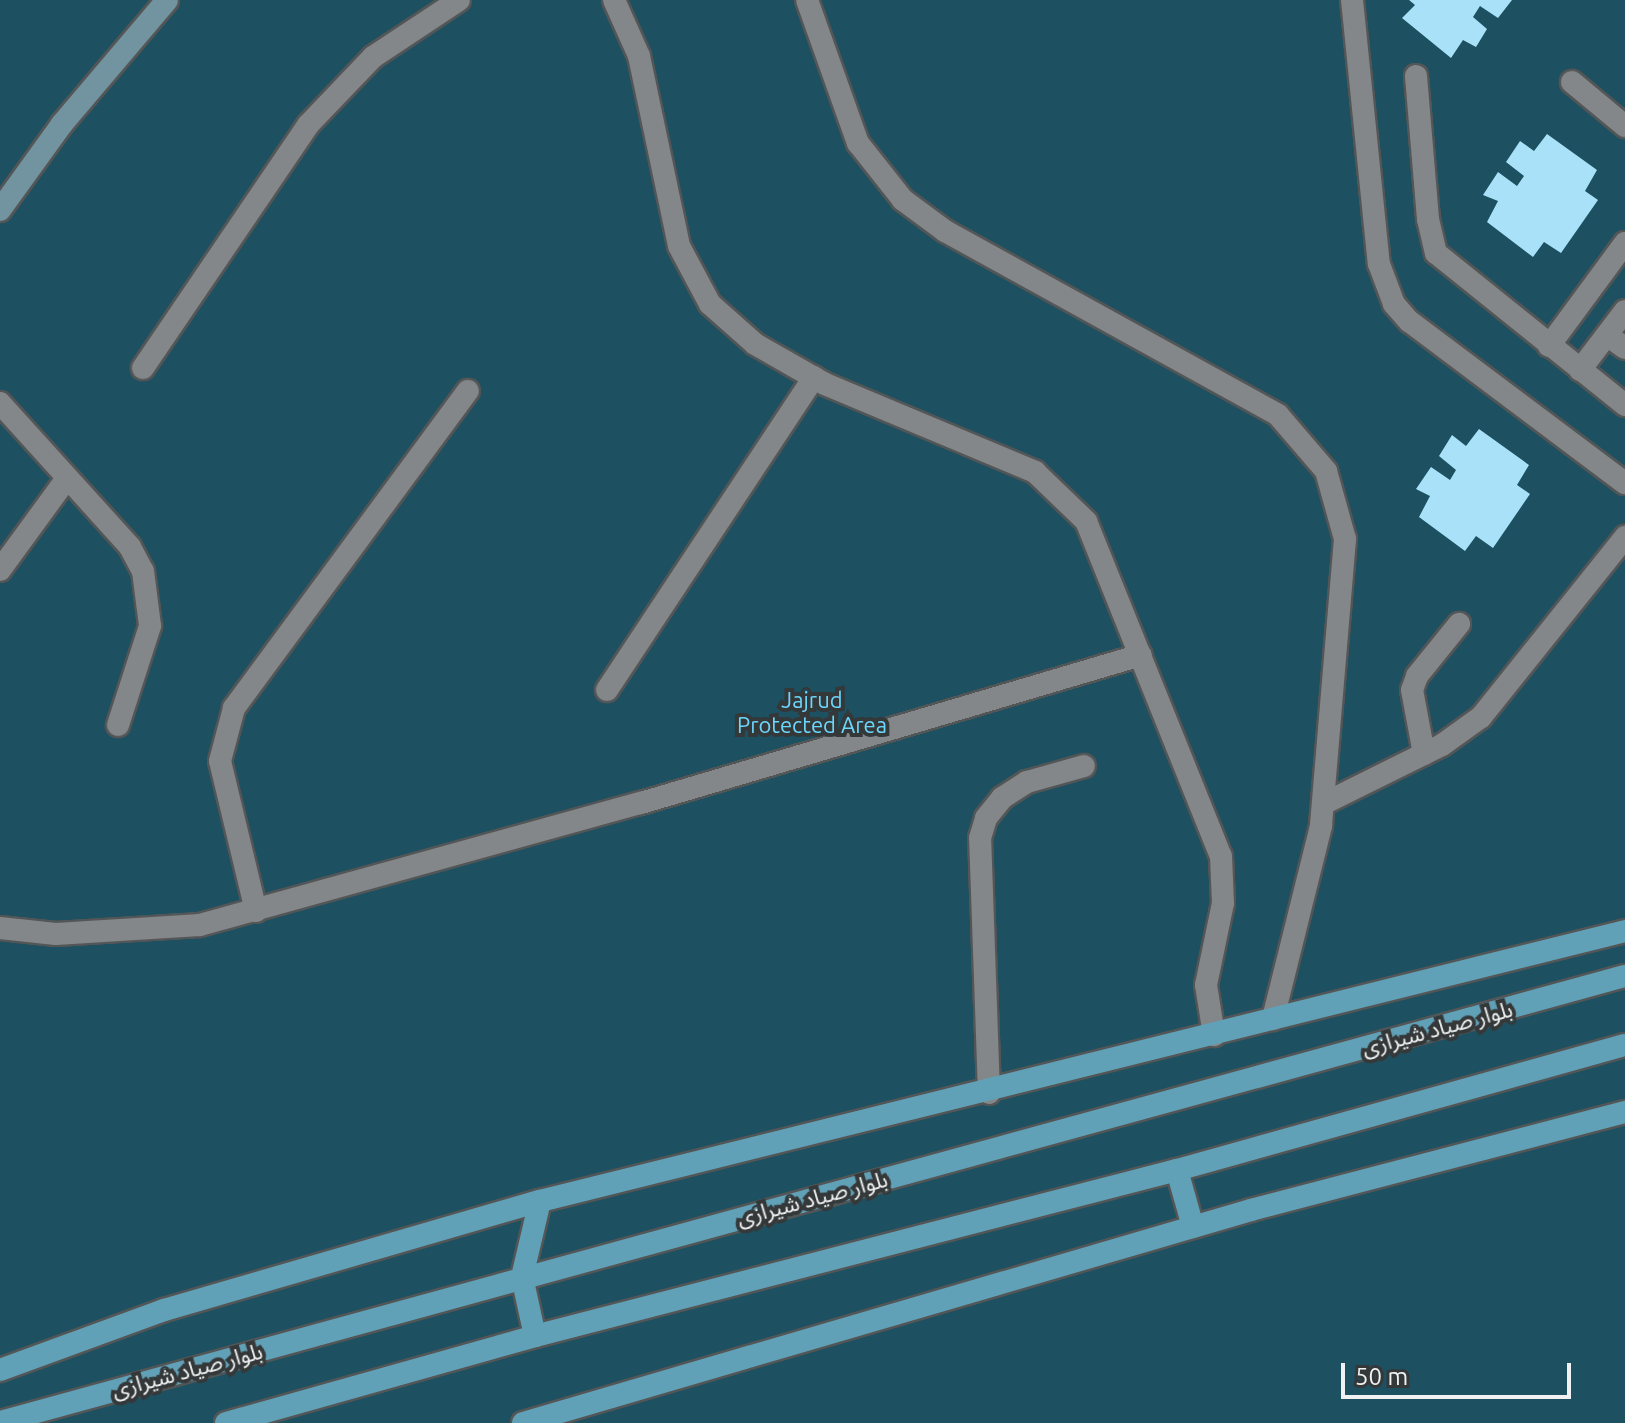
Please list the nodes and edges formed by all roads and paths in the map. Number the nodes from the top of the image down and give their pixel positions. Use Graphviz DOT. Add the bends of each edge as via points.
graph roads {
  1 [pos="167,0"];
  2 [pos="459,0"];
  3 [pos="614,0"];
  4 [pos="807,0"];
  5 [pos="1352,0"];
  6 [pos="1416,76"];
  7 [pos="1572,82"];
  8 [pos="1625,126"];
  9 [pos="0,210"];
  10 [pos="1625,243"];
  11 [pos="1625,311"];
  12 [pos="1616,341"];
  13 [pos="1549,346"];
  14 [pos="143,368"];
  15 [pos="1580,370"];
  16 [pos="814,377"];
  17 [pos="468,391"];
  18 [pos="0,403"];
  19 [pos="1625,405"];
  20 [pos="67,478"];
  21 [pos="1625,483"];
  22 [pos="1625,537"];
  23 [pos="0,570"];
  24 [pos="1459,624"];
  25 [pos="1141,655"];
  26 [pos="607,690"];
  27 [pos="118,725"];
  28 [pos="1424,754"];
  29 [pos="1084,766"];
  30 [pos="1323,804"];
  31 [pos="256,911"];
  32 [pos="0,928"];
  33 [pos="1625,931"];
  34 [pos="1625,976"];
  35 [pos="1273,1019"];
  36 [pos="1214,1035"];
  37 [pos="1625,1045"];
  38 [pos="989,1093"];
  39 [pos="1625,1112"];
  40 [pos="1177,1170"];
  41 [pos="540,1201"];
  42 [pos="1193,1227"];
  43 [pos="522,1277"];
  44 [pos="535,1336"];
  45 [pos="0,1370"];
  46 [pos="0,1422"];
  47 [pos="226,1423"];
  48 [pos="523,1423"];
  1 -- 9 [label="main road" via="62,124"];
  2 -- 14 [label="street" via="373,57 317,115"];
  3 -- 16 [label="street" via="639,56 679,246 697,287 737,330"];
  4 -- 30 [label="street" via="858,143 903,200 945,231 1278,415 1313,450 1335,492 1345,539"];
  5 -- 21 [label="street" via="1379,264 1394,304 1409,321"];
  6 -- 13 [label="street" via="1428,219 1436,253"];
  7 -- 8 [label="street"];
  10 -- 13 [label="street"];
  11 -- 12 [label="street"];
  12 -- 15 [label="street"];
  13 -- 15 [label="street"];
  15 -- 19 [label="street"];
  16 -- 25 [label="street" via="1009,459 1054,485 1100,545"];
  16 -- 26 [label="street"];
  17 -- 31 [label="street" via="234,708 220,761"];
  18 -- 20 [label="street"];
  20 -- 23 [label="street"];
  20 -- 27 [label="street" via="130,547 150,601 144,653"];
  22 -- 28 [label="street" via="1481,717"];
  24 -- 28 [label="street" via="1417,676 1412,690"];
  25 -- 31 [label="street"];
  25 -- 36 [label="street" via="1221,856 1223,903 1206,985"];
  28 -- 30 [label="street"];
  29 -- 38 [label="street" via="1027,782 1002,798 986,818 980,838"];
  30 -- 35 [label="street" via="1318,852"];
  31 -- 32 [label="street" via="151,932"];
  33 -- 35 [label="main road"];
  34 -- 43 [label="main road, بلوار صیاد شیرازی"];
  35 -- 36 [label="main road"];
  36 -- 38 [label="main road"];
  37 -- 40 [label="main road"];
  38 -- 41 [label="main road"];
  39 -- 42 [label="main road"];
  40 -- 42 [label="main road"];
  40 -- 44 [label="main road"];
  41 -- 43 [label="main road"];
  41 -- 45 [label="main road" via="164,1310"];
  42 -- 48 [label="main road"];
  43 -- 44 [label="main road"];
  43 -- 46 [label="main road, بلوار صیاد شیرازی"];
  44 -- 47 [label="main road"];
}
